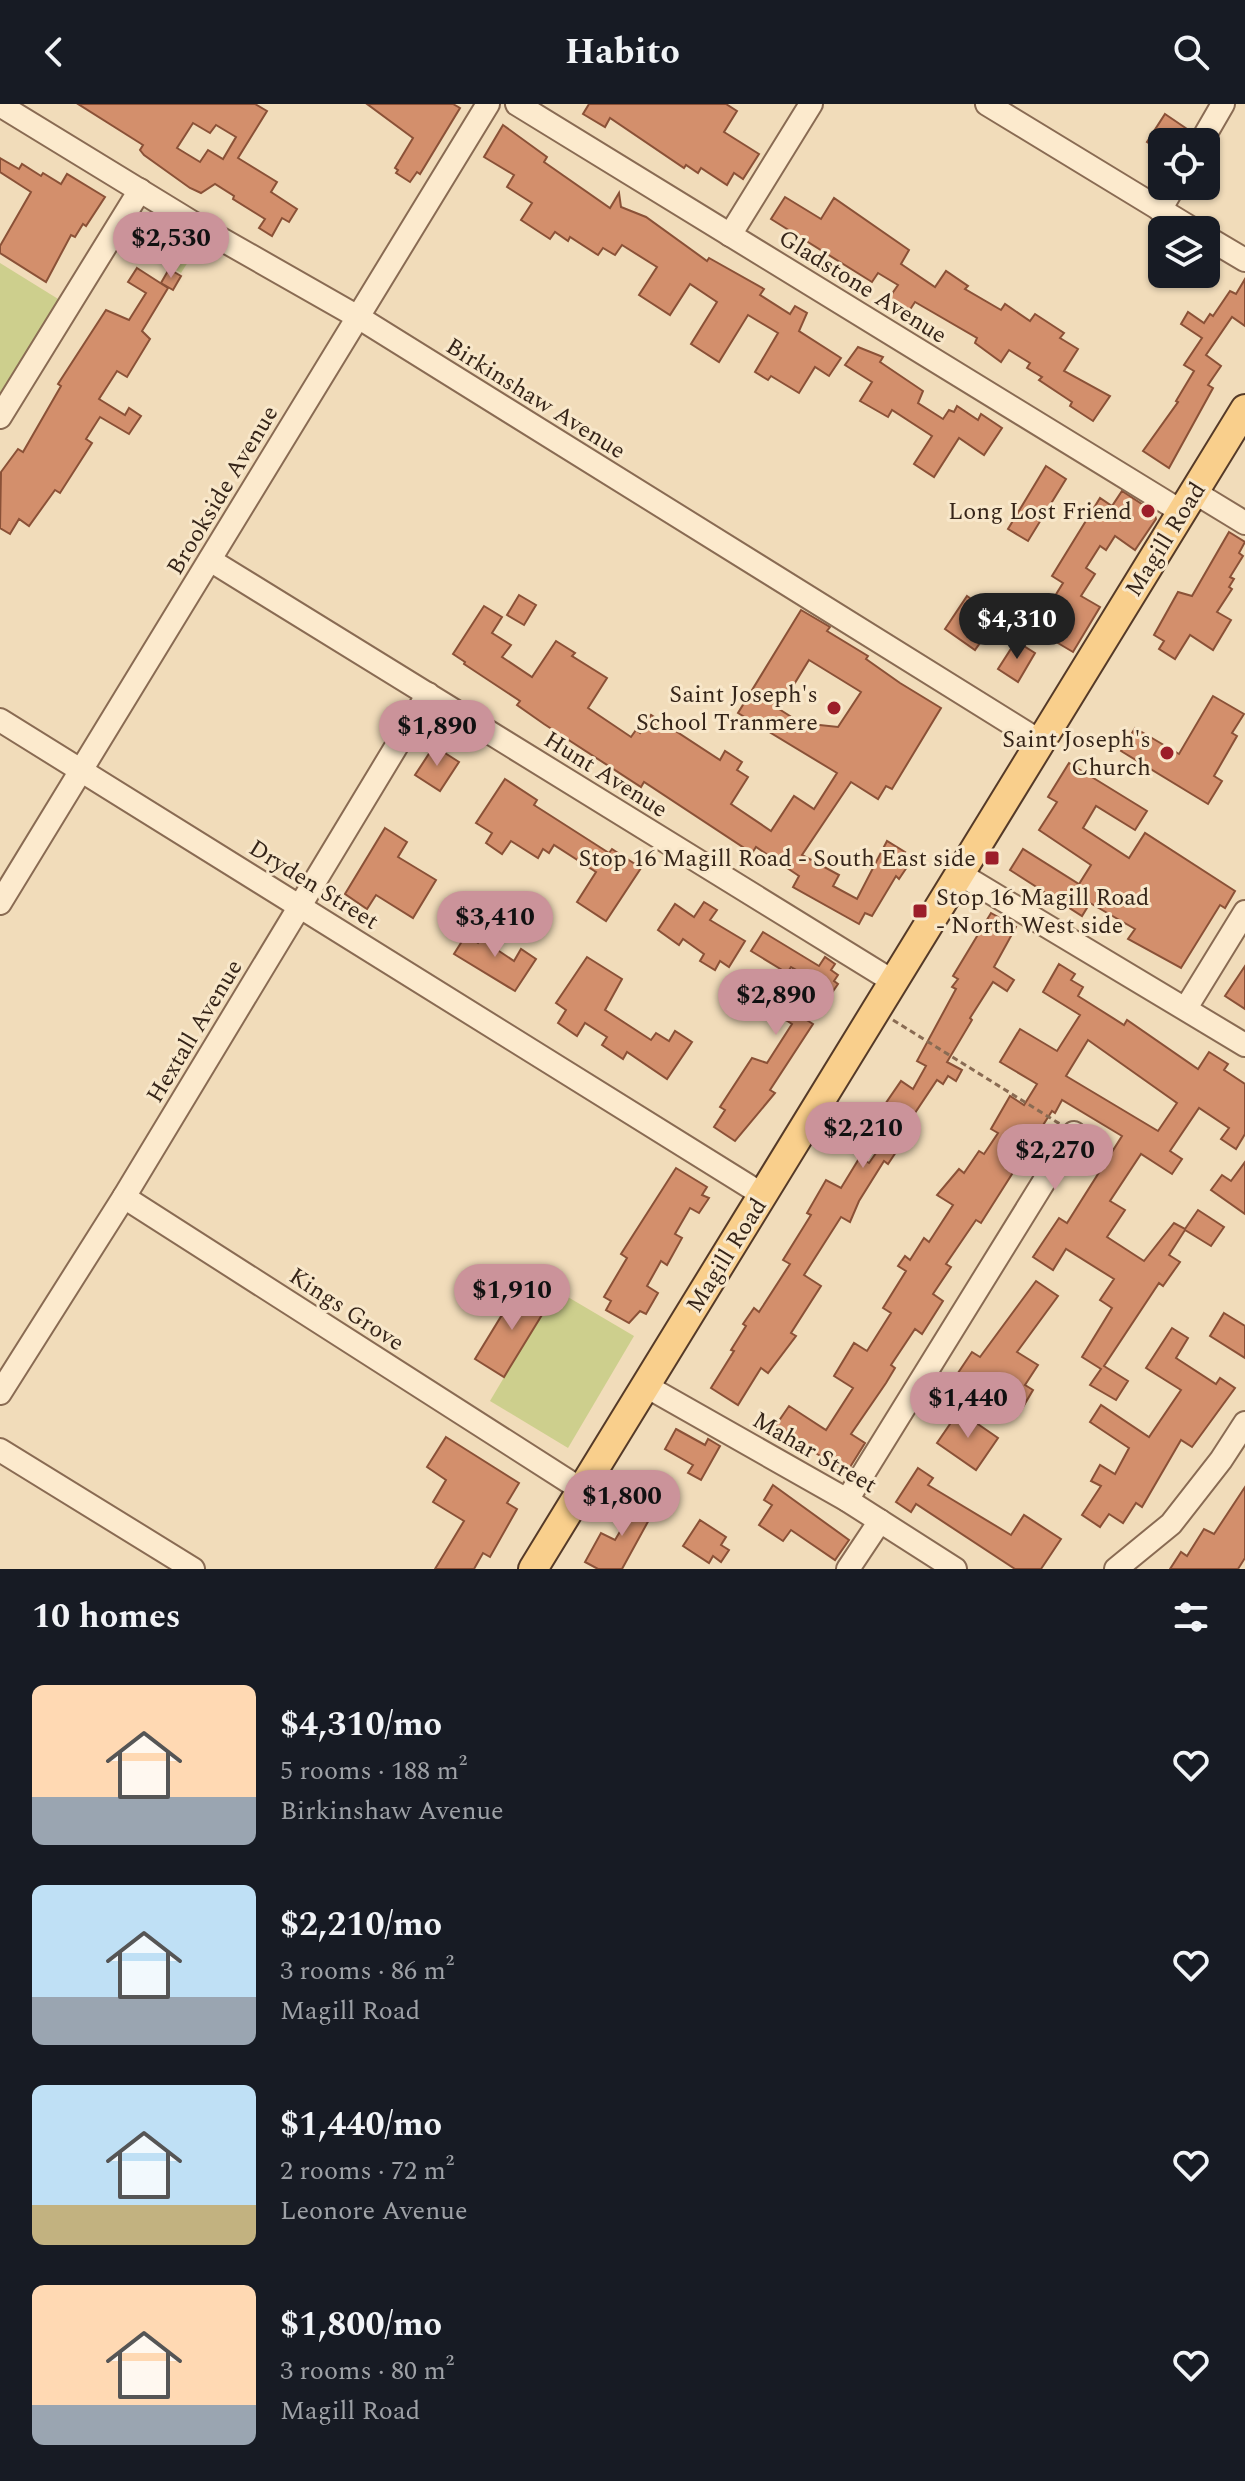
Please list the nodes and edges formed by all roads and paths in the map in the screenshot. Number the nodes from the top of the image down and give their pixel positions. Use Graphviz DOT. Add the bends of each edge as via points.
graph roads {
  1 [pos="488,104"];
  2 [pos="517,104"];
  3 [pos="811,104"];
  4 [pos="987,104"];
  5 [pos="1223,104"];
  6 [pos="0,105"];
  7 [pos="1209,128"];
  8 [pos="140,190"];
  9 [pos="1166,200"];
  10 [pos="1160,210"];
  11 [pos="1170,216"];
  12 [pos="730,235"];
  13 [pos="1220,245"];
  14 [pos="1245,260"];
  15 [pos="358,317"];
  16 [pos="1245,409"];
  17 [pos="0,417"];
  18 [pos="1188,502"];
  19 [pos="1245,523"];
  20 [pos="210,560"];
  21 [pos="428,694"];
  22 [pos="0,720"];
  23 [pos="1041,742"];
  24 [pos="81,770"];
  25 [pos="960,874"];
  26 [pos="0,903"];
  27 [pos="300,906"];
  28 [pos="1245,912"];
  29 [pos="894,982"];
  30 [pos="1186,1008"];
  31 [pos="877,1010"];
  32 [pos="1245,1045"];
  33 [pos="1074,1133"];
  34 [pos="763,1195"];
  35 [pos="124,1197"];
  36 [pos="646,1386"];
  37 [pos="0,1393"];
  38 [pos="1245,1423"];
  39 [pos="0,1450"];
  40 [pos="582,1490"];
  41 [pos="847,1500"];
  42 [pos="880,1521"];
  43 [pos="193,1569"];
  44 [pos="533,1569"];
  45 [pos="848,1569"];
  46 [pos="955,1569"];
  47 [pos="1116,1569"];
  1 -- 15 [label="street, Brookside Avenue"];
  2 -- 12 [label="street, Gladstone Avenue"];
  3 -- 12 [label="street"];
  4 -- 10 [label="street"];
  5 -- 7 [label="street"];
  6 -- 8 [label="street, Birkinshaw Avenue"];
  8 -- 15 [label="street, Birkinshaw Avenue"];
  8 -- 17 [label="street"];
  9 -- 10 [label="street"];
  10 -- 11 [label="street"];
  12 -- 18 [label="street, Gladstone Avenue"];
  13 -- 14 [label="street"];
  15 -- 20 [label="street, Brookside Avenue"];
  15 -- 23 [label="street, Birkinshaw Avenue"];
  16 -- 18 [label="main road, Magill Road"];
  18 -- 19 [label="street, Gladstone Avenue"];
  18 -- 23 [label="main road, Magill Road"];
  20 -- 21 [label="street, Hunt Avenue"];
  20 -- 24 [label="street, Brookside Avenue"];
  21 -- 27 [label="street, Hextall Avenue"];
  21 -- 29 [label="street, Hunt Avenue"];
  22 -- 24 [label="street, Dryden Street"];
  23 -- 25 [label="main road, Magill Road"];
  24 -- 26 [label="street, Brookside Avenue"];
  24 -- 27 [label="street, Dryden Street"];
  25 -- 29 [label="main road, Magill Road"];
  25 -- 30 [label="street"];
  27 -- 34 [label="street, Dryden Street"];
  27 -- 35 [label="street, Hextall Avenue"];
  28 -- 30 [label="street"];
  29 -- 31 [label="main road, Magill Road"];
  30 -- 32 [label="street"];
  31 -- 33 [label="path"];
  31 -- 34 [label="main road, Magill Road"];
  33 -- 41 [label="street"];
  34 -- 36 [label="main road, Magill Road"];
  35 -- 37 [label="street, Hextall Avenue"];
  35 -- 40 [label="street, Kings Grove"];
  36 -- 40 [label="main road, Magill Road"];
  36 -- 41 [label="street, Mahar Street"];
  38 -- 47 [label="street" via="1171,1524"];
  39 -- 43 [label="street"];
  40 -- 44 [label="main road, Magill Road"];
  41 -- 42 [label="street, Mahar Street"];
  42 -- 45 [label="street"];
  42 -- 46 [label="street, Mahar Street"];
}
